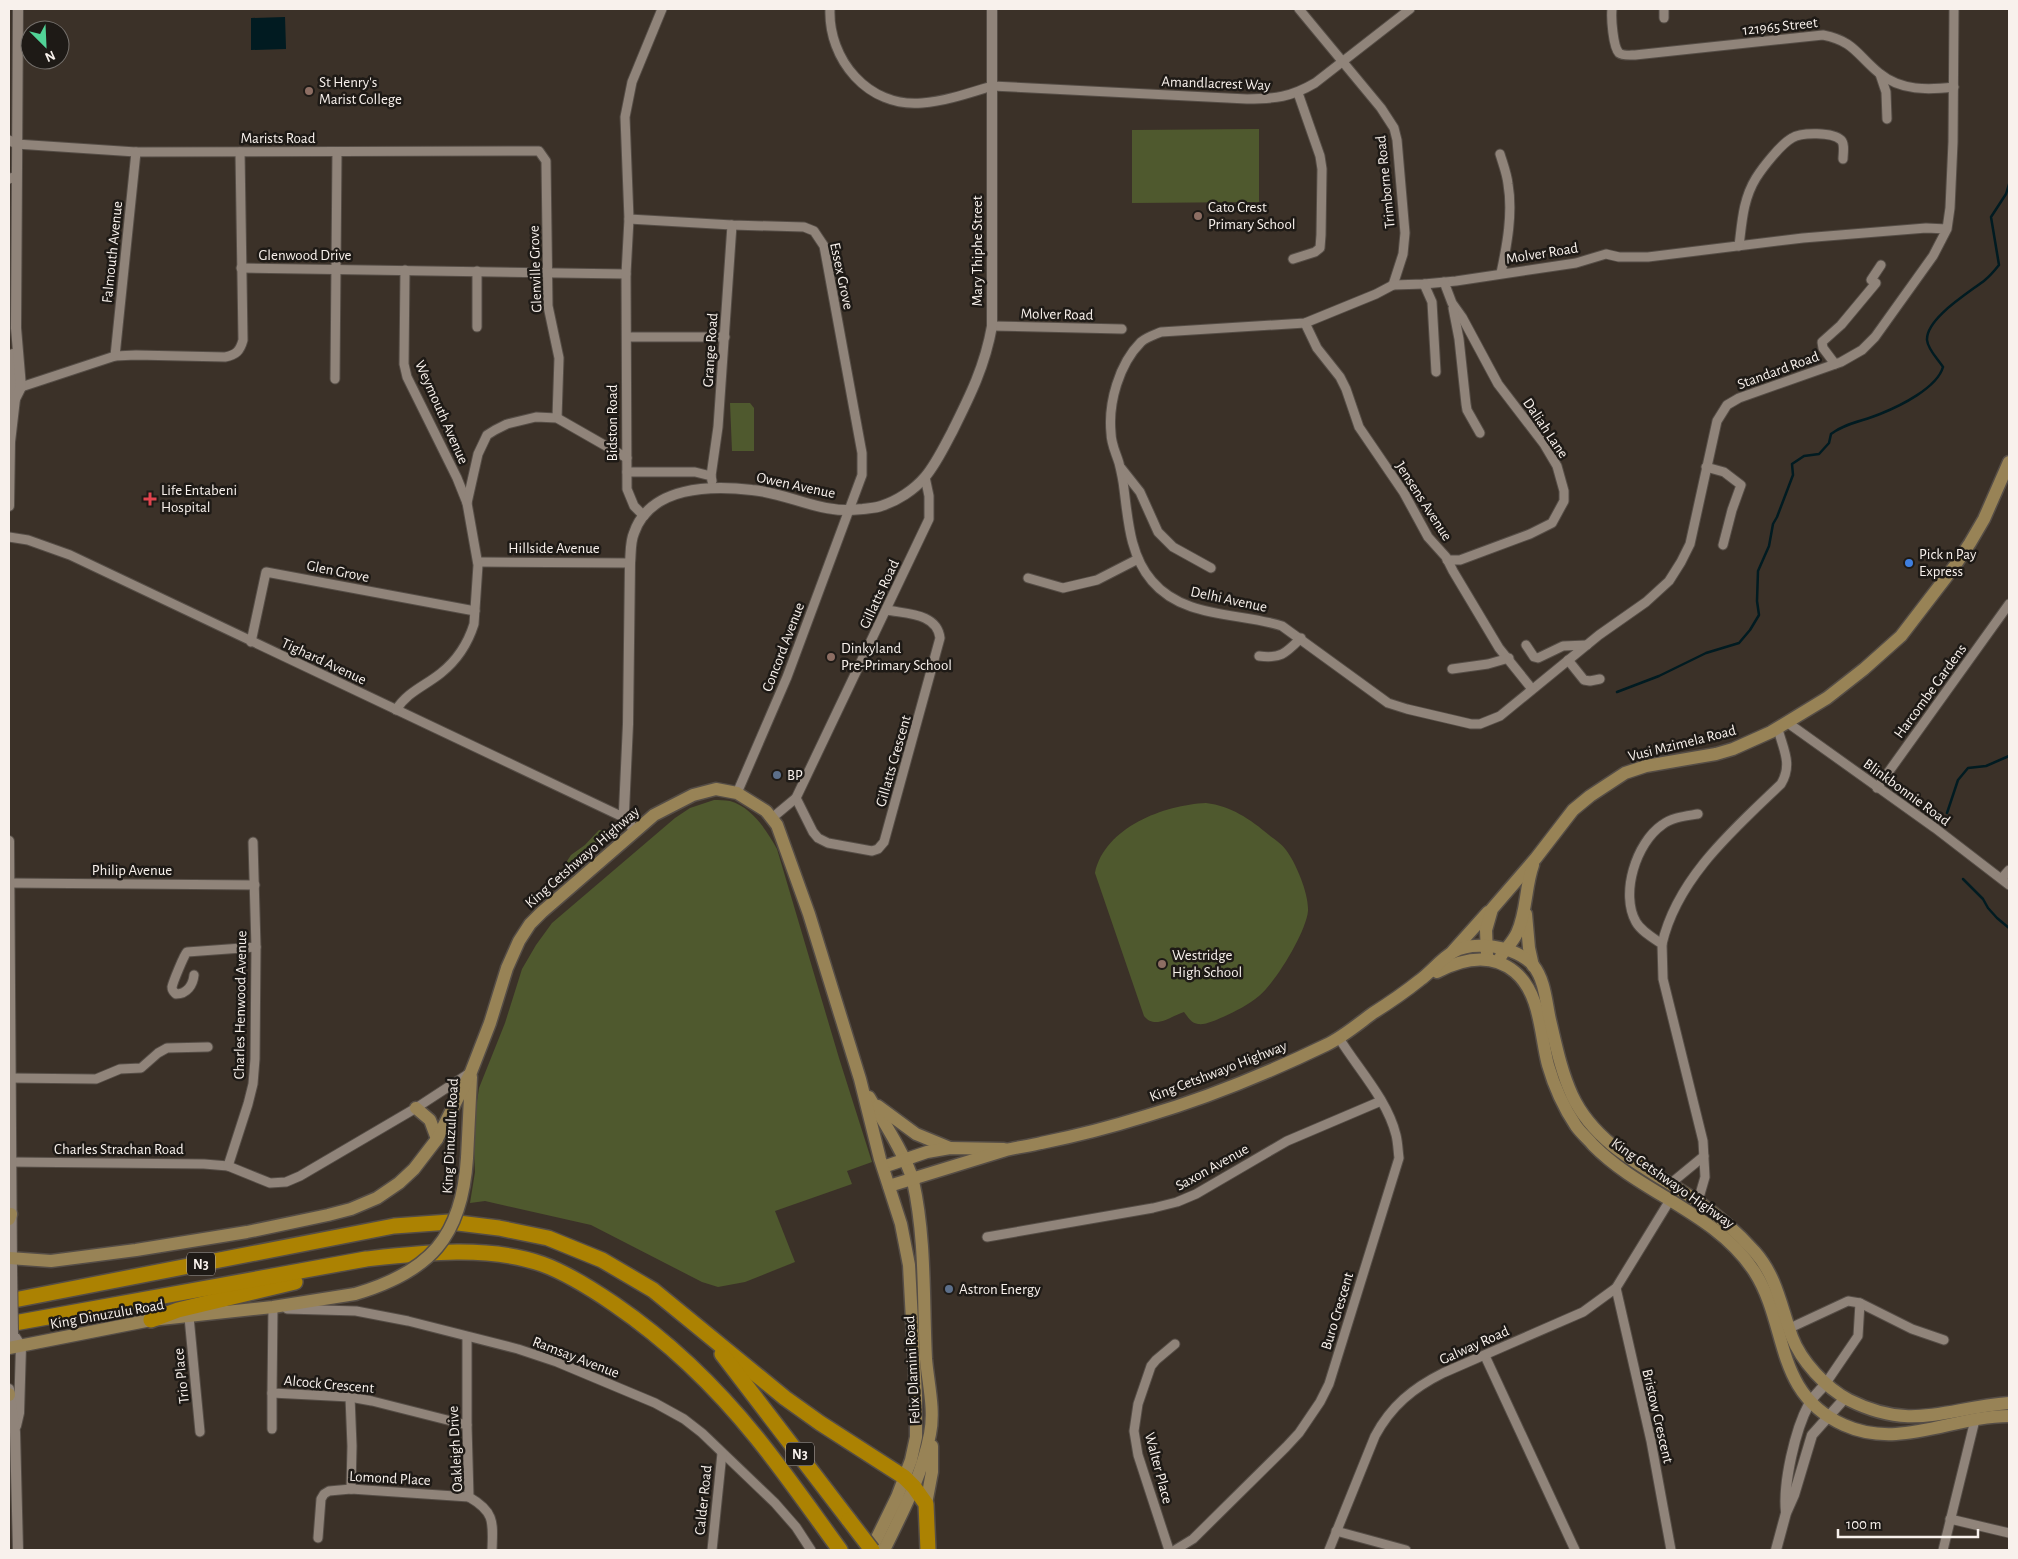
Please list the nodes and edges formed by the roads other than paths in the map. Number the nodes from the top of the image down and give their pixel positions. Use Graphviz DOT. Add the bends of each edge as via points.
graph roads {
  1 [pos="18,9"];
  2 [pos="662,9"];
  3 [pos="830,9"];
  4 [pos="992,9"];
  5 [pos="1300,9"];
  6 [pos="1410,9"];
  7 [pos="1612,9"];
  8 [pos="1664,9"];
  9 [pos="1954,9"];
  10 [pos="1664,18"];
  11 [pos="1342,62"];
  12 [pos="1880,74"];
  13 [pos="992,86"];
  14 [pos="1954,87"];
  15 [pos="1298,93"];
  16 [pos="1887,119"];
  17 [pos="12,142"];
  18 [pos="539,151"];
  19 [pos="136,152"];
  20 [pos="240,152"];
  21 [pos="338,152"];
  22 [pos="1500,154"];
  23 [pos="1844,159"];
  24 [pos="12,177"];
  25 [pos="629,219"];
  26 [pos="732,226"];
  27 [pos="1947,229"];
  28 [pos="1739,246"];
  29 [pos="1293,259"];
  30 [pos="1881,265"];
  31 [pos="241,268"];
  32 [pos="337,269"];
  33 [pos="405,270"];
  34 [pos="477,271"];
  35 [pos="547,272"];
  36 [pos="1501,273"];
  37 [pos="626,274"];
  38 [pos="1444,282"];
  39 [pos="1393,284"];
  40 [pos="1424,284"];
  41 [pos="1452,303"];
  42 [pos="1305,323"];
  43 [pos="992,326"];
  44 [pos="476,327"];
  45 [pos="1122,329"];
  46 [pos="627,337"];
  47 [pos="725,337"];
  48 [pos="1148,338"];
  49 [pos="115,356"];
  50 [pos="1834,364"];
  51 [pos="1436,372"];
  52 [pos="335,380"];
  53 [pos="17,387"];
  54 [pos="558,418"];
  55 [pos="1480,433"];
  56 [pos="9,440"];
  57 [pos="627,458"];
  58 [pos="2009,462"];
  59 [pos="1120,466"];
  60 [pos="1706,467"];
  61 [pos="627,472"];
  62 [pos="712,476"];
  63 [pos="924,478"];
  64 [pos="2005,484"];
  65 [pos="711,488"];
  66 [pos="467,503"];
  67 [pos="9,506"];
  68 [pos="850,510"];
  69 [pos="644,516"];
  70 [pos="9,537"];
  71 [pos="1723,546"];
  72 [pos="1138,559"];
  73 [pos="1448,560"];
  74 [pos="478,562"];
  75 [pos="630,563"];
  76 [pos="1211,568"];
  77 [pos="1028,578"];
  78 [pos="887,610"];
  79 [pos="2008,610"];
  80 [pos="475,611"];
  81 [pos="1301,638"];
  82 [pos="251,642"];
  83 [pos="1526,645"];
  84 [pos="1587,645"];
  85 [pos="1259,656"];
  86 [pos="1509,658"];
  87 [pos="1568,660"];
  88 [pos="1452,668"];
  89 [pos="1600,679"];
  90 [pos="1532,689"];
  91 [pos="396,710"];
  92 [pos="1480,724"];
  93 [pos="1783,726"];
  94 [pos="1877,788"];
  95 [pos="737,793"];
  96 [pos="796,798"];
  97 [pos="1698,814"];
  98 [pos="625,818"];
  99 [pos="772,818"];
  100 [pos="635,831"];
  101 [pos="9,840"];
  102 [pos="253,842"];
  103 [pos="1536,858"];
  104 [pos="2009,870"];
  105 [pos="2006,881"];
  106 [pos="9,883"];
  107 [pos="255,885"];
  108 [pos="1524,904"];
  109 [pos="1492,908"];
  110 [pos="1662,944"];
  111 [pos="1486,946"];
  112 [pos="256,947"];
  113 [pos="1506,949"];
  114 [pos="9,951"];
  115 [pos="1451,953"];
  116 [pos="1492,961"];
  117 [pos="1533,966"];
  118 [pos="194,976"];
  119 [pos="1421,980"];
  120 [pos="9,997"];
  121 [pos="9,1035"];
  122 [pos="1339,1038"];
  123 [pos="208,1047"];
  124 [pos="471,1072"];
  125 [pos="10,1078"];
  126 [pos="860,1079"];
  127 [pos="1380,1100"];
  128 [pos="872,1101"];
  129 [pos="416,1108"];
  130 [pos="437,1139"];
  131 [pos="950,1148"];
  132 [pos="1009,1150"];
  133 [pos="1704,1156"];
  134 [pos="904,1160"];
  135 [pos="10,1162"];
  136 [pos="228,1166"];
  137 [pos="883,1167"];
  138 [pos="913,1179"];
  139 [pos="1670,1184"];
  140 [pos="889,1186"];
  141 [pos="1670,1200"];
  142 [pos="1698,1201"];
  143 [pos="10,1216"];
  144 [pos="987,1237"];
  145 [pos="366,1259"];
  146 [pos="11,1262"];
  147 [pos="1616,1288"];
  148 [pos="9,1301"];
  149 [pos="1860,1303"];
  150 [pos="272,1309"];
  151 [pos="189,1317"];
  152 [pos="151,1320"];
  153 [pos="1790,1328"];
  154 [pos="704,1331"];
  155 [pos="10,1333"];
  156 [pos="467,1337"];
  157 [pos="1944,1340"];
  158 [pos="1175,1344"];
  159 [pos="15,1347"];
  160 [pos="1485,1356"];
  161 [pos="1826,1383"];
  162 [pos="9,1388"];
  163 [pos="272,1393"];
  164 [pos="9,1394"];
  165 [pos="350,1397"];
  166 [pos="1845,1398"];
  167 [pos="1810,1402"];
  168 [pos="2009,1402"];
  169 [pos="1830,1416"];
  170 [pos="2009,1416"];
  171 [pos="1975,1420"];
  172 [pos="466,1426"];
  173 [pos="272,1429"];
  174 [pos="15,1432"];
  175 [pos="200,1432"];
  176 [pos="931,1432"];
  177 [pos="722,1452"];
  178 [pos="909,1482"];
  179 [pos="351,1489"];
  180 [pos="469,1496"];
  181 [pos="926,1504"];
  182 [pos="1786,1513"];
  183 [pos="1950,1519"];
  184 [pos="1336,1531"];
  185 [pos="2009,1533"];
  186 [pos="318,1538"];
  187 [pos="18,1550"];
  188 [pos="492,1550"];
  189 [pos="712,1550"];
  190 [pos="811,1550"];
  191 [pos="840,1550"];
  192 [pos="871,1550"];
  193 [pos="884,1550"];
  194 [pos="928,1550"];
  195 [pos="1169,1550"];
  196 [pos="1175,1550"];
  197 [pos="1329,1550"];
  198 [pos="1406,1550"];
  199 [pos="1575,1550"];
  200 [pos="1671,1550"];
  201 [pos="1776,1550"];
  202 [pos="1943,1550"];
  1 -- 17 [label="street"];
  2 -- 25 [label="street, Bidston Road" via="632,82 625,117"];
  3 -- 13 [label="street" via="830,33 837,52 856,79 888,99 920,104"];
  4 -- 13 [label="street, Mary Thiphe Street"];
  5 -- 11 [label="street, Trimborne Road"];
  6 -- 11 [label="street, Amandlacrest Way"];
  7 -- 12 [label="street, 121965 Street" via="1614,40 1617,51 1623,55 1823,35 1846,42"];
  8 -- 10 [label="street"];
  9 -- 14 [label="street, Standard Road"];
  11 -- 15 [label="street, Amandlacrest Way"];
  11 -- 39 [label="street, Trimborne Road" via="1389,119 1397,140 1405,233 1404,254"];
  12 -- 14 [label="street, 121965 Street" via="1910,88"];
  12 -- 16 [label="street" via="1886,92"];
  13 -- 15 [label="street, Amandlacrest Way" via="1247,99 1278,99"];
  13 -- 43 [label="street, Mary Thiphe Street"];
  14 -- 27 [label="street, Standard Road"];
  15 -- 29 [label="street" via="1320,156 1321,235 1320,248"];
  17 -- 19 [label="street, Marists Road"];
  17 -- 24 [label="street"];
  18 -- 21 [label="street, Marists Road"];
  18 -- 35 [label="street, Glenville Grove" via="546,161"];
  19 -- 20 [label="street, Marists Road"];
  19 -- 49 [label="street, Falmouth Avenue"];
  20 -- 21 [label="street, Marists Road"];
  20 -- 31 [label="street"];
  21 -- 32 [label="street"];
  22 -- 36 [label="street" via="1510,200"];
  23 -- 28 [label="street" via="1841,140 1828,135 1796,136 1786,142 1756,178 1749,192"];
  24 -- 53 [label="street" via="16,328 13,340"];
  25 -- 26 [label="street, Essex Grove"];
  25 -- 37 [label="street, Bidston Road"];
  26 -- 47 [label="street, Grange Road"];
  26 -- 68 [label="street, Essex Grove" via="808,228 824,246 862,453 862,475"];
  27 -- 28 [label="street, Molver Road" via="1803,238"];
  27 -- 50 [label="street, Standard Road" via="1875,337 1856,355"];
  28 -- 36 [label="street, Molver Road" via="1648,257 1606,254 1576,263"];
  30 -- 50 [label="street" via="1871,280 1876,283 1842,325 1822,342"];
  31 -- 32 [label="street, Glenwood Drive"];
  31 -- 49 [label="street, Glenwood Drive" via="243,340 241,349 234,355"];
  32 -- 33 [label="street, Glenwood Drive"];
  32 -- 52 [label="street"];
  33 -- 34 [label="street, Glenwood Drive"];
  33 -- 66 [label="street, Weymouth Avenue" via="404,364"];
  34 -- 35 [label="street, Glenwood Drive"];
  34 -- 44 [label="street"];
  35 -- 37 [label="street, Glenwood Drive"];
  35 -- 54 [label="street, Glenville Grove" via="548,306 559,358"];
  36 -- 38 [label="street, Molver Road"];
  37 -- 46 [label="street, Bidston Road"];
  38 -- 40 [label="street, Molver Road"];
  38 -- 41 [label="street, Daliah Lane"];
  39 -- 40 [label="street, Molver Road"];
  39 -- 42 [label="street, Molver Road"];
  40 -- 51 [label="street" via="1432,302"];
  41 -- 55 [label="street" via="1466,404"];
  41 -- 73 [label="street, Daliah Lane" via="1498,384 1557,466 1564,501 1552,523 1460,560"];
  42 -- 48 [label="street, Molver Road" via="1175,330"];
  42 -- 73 [label="street, Jensens Avenue" via="1317,348 1340,377 1359,427 1404,493 1428,537"];
  43 -- 45 [label="street, Molver Road"];
  43 -- 63 [label="street, Mary Thiphe Street" via="978,379"];
  46 -- 47 [label="street"];
  46 -- 57 [label="street, Bidston Road"];
  47 -- 62 [label="street, Grange Road"];
  48 -- 59 [label="street, Delhi Avenue" via="1131,354 1114,398 1111,434"];
  49 -- 53 [label="street, Glenwood Drive"];
  50 -- 60 [label="street, Standard Road" via="1727,405 1717,421"];
  53 -- 56 [label="street"];
  54 -- 57 [label="street"];
  54 -- 66 [label="street" via="528,418 506,424 487,435 478,454"];
  56 -- 67 [label="street"];
  57 -- 61 [label="street, Bidston Road"];
  58 -- 64 [label="main road, Vusi Mzimela Road"];
  59 -- 72 [label="street, Delhi Avenue" via="1126,516"];
  59 -- 76 [label="street" via="1140,492 1158,532 1173,547"];
  60 -- 71 [label="street" via="1724,472 1741,485"];
  60 -- 84 [label="street, Standard Road" via="1690,544 1682,562 1658,592"];
  61 -- 62 [label="street" via="696,472"];
  61 -- 69 [label="street, Bidston Road" via="629,496"];
  62 -- 65 [label="street"];
  63 -- 68 [label="street, Owen Avenue" via="911,490 880,507"];
  63 -- 78 [label="street, Gillatts Road" via="929,496 929,519"];
  64 -- 93 [label="main road, Vusi Mzimela Road" via="1957,563 1901,636 1864,670"];
  65 -- 68 [label="street, Owen Avenue" via="778,494 832,509"];
  65 -- 69 [label="street, Owen Avenue" via="669,496 656,503"];
  66 -- 74 [label="street"];
  68 -- 95 [label="street, Concord Avenue" via="787,676"];
  69 -- 75 [label="street" via="633,536"];
  70 -- 82 [label="street, Tighard Avenue" via="70,554"];
  72 -- 77 [label="street" via="1097,580 1063,588"];
  72 -- 81 [label="street, Delhi Avenue" via="1152,582 1186,606 1265,620"];
  73 -- 86 [label="street, Jensens Avenue" via="1499,648"];
  74 -- 75 [label="street, Hillside Avenue"];
  74 -- 80 [label="street"];
  75 -- 98 [label="street"];
  78 -- 96 [label="street, Gillatts Road"];
  78 -- 96 [label="street, Gillatts Crescent" via="928,619 938,627 940,638 884,842 872,851 822,840 813,832"];
  79 -- 94 [label="street, Harcombe Gardens"];
  80 -- 82 [label="street, Glen Grove" via="266,572"];
  80 -- 91 [label="street" via="471,634 455,659 440,674 406,696"];
  81 -- 85 [label="street" via="1286,653"];
  81 -- 92 [label="street, Delhi Avenue" via="1388,702"];
  82 -- 91 [label="street, Tighard Avenue"];
  83 -- 84 [label="street" via="1538,658 1564,646"];
  84 -- 87 [label="street, Standard Road"];
  86 -- 88 [label="street"];
  86 -- 90 [label="street, Jensens Avenue"];
  87 -- 89 [label="street" via="1584,680"];
  87 -- 90 [label="street, Standard Road"];
  90 -- 92 [label="street, Standard Road" via="1500,716"];
  91 -- 98 [label="street, Tighard Avenue"];
  93 -- 94 [label="street, Blinkbonnie Road"];
  93 -- 103 [label="main road, Vusi Mzimela Road" via="1733,749 1646,766 1610,782 1573,810"];
  93 -- 110 [label="street" via="1788,766 1786,775 1694,875 1667,922"];
  94 -- 105 [label="street, Blinkbonnie Road"];
  95 -- 99 [label="main road, King Cetshwayo Highway" via="756,803"];
  95 -- 100 [label="main road, King Cetshwayo Highway" via="716,789 693,794 654,815"];
  96 -- 99 [label="street, Gillatts Road"];
  97 -- 110 [label="street" via="1668,821 1654,831 1637,860 1630,882 1628,895 1636,923"];
  98 -- 100 [label="street"];
  99 -- 126 [label="main road, King Cetshwayo Highway" via="783,838 809,914"];
  100 -- 124 [label="main road, King Cetshwayo Highway" via="528,926 507,968"];
  101 -- 106 [label="street"];
  102 -- 107 [label="street, Charles Henwood Avenue"];
  103 -- 108 [label="main road, Vusi Mzimela Road"];
  103 -- 109 [label="main road, Vusi Mzimela Road"];
  104 -- 105 [label="street"];
  106 -- 107 [label="street, Philip Avenue"];
  106 -- 114 [label="street"];
  107 -- 112 [label="street, Charles Henwood Avenue"];
  108 -- 113 [label="main road, Vusi Mzimela Road" via="1517,933"];
  108 -- 117 [label="main road"];
  109 -- 111 [label="main road, Vusi Mzimela Road"];
  109 -- 115 [label="main road"];
  110 -- 133 [label="street" via="1663,979"];
  111 -- 113 [label="main road, King Cetshwayo Highway"];
  111 -- 115 [label="main road, King Cetshwayo Highway" via="1470,946"];
  111 -- 116 [label="main road, Vusi Mzimela Road"];
  112 -- 118 [label="street" via="187,952 173,991 176,994 185,992 193,984"];
  112 -- 136 [label="street, Charles Henwood Avenue" via="253,1084"];
  113 -- 116 [label="main road, Vusi Mzimela Road"];
  113 -- 117 [label="main road, King Cetshwayo Highway"];
  114 -- 120 [label="street"];
  115 -- 119 [label="main road, King Cetshwayo Highway"];
  116 -- 119 [label="main road, King Cetshwayo Highway" via="1472,959 1454,963"];
  116 -- 141 [label="main road, King Cetshwayo Highway" via="1515,972 1530,989 1549,1066 1577,1128 1623,1170"];
  117 -- 139 [label="main road, King Cetshwayo Highway" via="1544,991 1561,1067 1582,1114 1610,1144"];
  119 -- 122 [label="main road, King Cetshwayo Highway"];
  120 -- 121 [label="street"];
  121 -- 125 [label="street"];
  122 -- 127 [label="street, Buro Crescent"];
  122 -- 132 [label="main road, King Cetshwayo Highway" via="1280,1066 1148,1116"];
  123 -- 125 [label="street" via="167,1048 141,1068 120,1069 96,1079"];
  124 -- 129 [label="street"];
  124 -- 130 [label="main road, King Dinuzulu Road"];
  124 -- 150 [label="main road, King Dinuzulu Road, bridge" via="464,1190 447,1236 422,1263 394,1281 355,1294"];
  125 -- 135 [label="street"];
  126 -- 128 [label="main road, King Cetshwayo Highway"];
  126 -- 137 [label="main road, King Cetshwayo Highway"];
  127 -- 144 [label="street, Saxon Avenue" via="1288,1141 1177,1202"];
  127 -- 196 [label="street, Buro Crescent" via="1396,1134 1399,1158 1329,1384 1292,1440 1193,1539"];
  128 -- 131 [label="main road" via="916,1134"];
  128 -- 134 [label="main road, King Cetshwayo Highway"];
  129 -- 130 [label="main road" via="430,1120"];
  129 -- 136 [label="street" via="286,1182 270,1184"];
  130 -- 146 [label="main road, King Dinuzulu Road" via="399,1183 377,1198 351,1209 247,1232 80,1258"];
  131 -- 132 [label="main road, King Cetshwayo Highway"];
  131 -- 134 [label="main road, King Cetshwayo Highway"];
  132 -- 138 [label="main road, King Cetshwayo Highway"];
  133 -- 139 [label="street"];
  133 -- 142 [label="street" via="1706,1177"];
  134 -- 137 [label="main road, King Cetshwayo Highway"];
  134 -- 138 [label="main road, Felix Dlamini Road"];
  135 -- 136 [label="street, Charles Strachan Road"];
  135 -- 143 [label="street"];
  137 -- 140 [label="main road, Felix Dlamini Road"];
  138 -- 140 [label="main road, King Cetshwayo Highway"];
  138 -- 176 [label="main road, Felix Dlamini Road" via="923,1269"];
  139 -- 142 [label="main road, King Cetshwayo Highway"];
  140 -- 178 [label="main road, Felix Dlamini Road" via="909,1265 917,1421"];
  141 -- 147 [label="street, Galway Road"];
  141 -- 167 [label="main road, King Cetshwayo Highway" via="1708,1224 1753,1270 1768,1300 1792,1374"];
  142 -- 153 [label="main road, King Cetshwayo Highway" via="1742,1238 1768,1268"];
  143 -- 146 [label="street"];
  145 -- 152 [label="highway" via="320,1276 178,1310"];
  145 -- 155 [label="highway, N3"];
  145 -- 191 [label="highway, N3" via="451,1252 495,1254 542,1264 594,1290 640,1322 698,1373 756,1437"];
  146 -- 155 [label="street, bridge"];
  147 -- 160 [label="street, Galway Road" via="1583,1312"];
  147 -- 200 [label="street, Bristow Crescent" via="1651,1441"];
  148 -- 154 [label="highway, N3" via="394,1226 450,1222 548,1238 602,1260 653,1290"];
  149 -- 153 [label="street" via="1842,1302"];
  149 -- 157 [label="street" via="1912,1329"];
  149 -- 161 [label="street" via="1858,1336"];
  150 -- 151 [label="main road, King Dinuzulu Road"];
  150 -- 156 [label="street, Ramsay Avenue" via="356,1311"];
  150 -- 163 [label="street, Alcock Crescent"];
  151 -- 152 [label="main road, King Dinuzulu Road"];
  151 -- 175 [label="street, Trio Place"];
  152 -- 159 [label="main road, King Dinuzulu Road"];
  153 -- 161 [label="main road, King Cetshwayo Highway" via="1803,1356"];
  154 -- 178 [label="highway" via="785,1398"];
  154 -- 192 [label="highway, N3, bridge"];
  155 -- 159 [label="street"];
  156 -- 172 [label="street, Oakleigh Drive"];
  156 -- 177 [label="street, Ramsay Avenue" via="557,1362 655,1403 684,1419"];
  158 -- 195 [label="street, Walter Place" via="1151,1366 1138,1404 1134,1431 1138,1455"];
  159 -- 174 [label="street" via="19,1413"];
  160 -- 184 [label="street, Galway Road" via="1423,1383 1398,1402 1375,1436"];
  160 -- 199 [label="street"];
  161 -- 166 [label="main road, King Cetshwayo Highway"];
  161 -- 167 [label="street"];
  162 -- 164 [label="street"];
  163 -- 165 [label="street, Alcock Crescent"];
  163 -- 173 [label="street"];
  164 -- 174 [label="street"];
  165 -- 172 [label="street, Alcock Crescent"];
  165 -- 179 [label="street"];
  166 -- 168 [label="main road, King Cetshwayo Highway" via="1880,1413 1914,1417"];
  166 -- 169 [label="street"];
  167 -- 169 [label="main road, King Cetshwayo Highway"];
  167 -- 182 [label="street" via="1799,1429 1787,1479"];
  169 -- 171 [label="main road, King Cetshwayo Highway" via="1844,1425 1883,1435"];
  169 -- 182 [label="street" via="1812,1435"];
  170 -- 171 [label="main road, King Cetshwayo Highway"];
  171 -- 183 [label="street"];
  172 -- 180 [label="street, Oakleigh Drive"];
  174 -- 187 [label="street"];
  176 -- 178 [label="main road, Felix Dlamini Road" via="925,1456"];
  176 -- 181 [label="main road" via="933,1464"];
  177 -- 189 [label="street, Calder Road"];
  177 -- 190 [label="street, Ramsay Avenue" via="796,1527"];
  178 -- 181 [label="highway"];
  178 -- 192 [label="main road, Felix Dlamini Road" via="897,1496"];
  178 -- 193 [label="main road, Felix Dlamini Road"];
  179 -- 180 [label="street, Lomond Place"];
  179 -- 186 [label="street, Lomond Place" via="324,1494"];
  180 -- 188 [label="street, Oakleigh Drive" via="488,1511 493,1528"];
  181 -- 194 [label="highway"];
  182 -- 201 [label="street"];
  183 -- 185 [label="street"];
  183 -- 202 [label="street"];
  184 -- 197 [label="street, Galway Road"];
  184 -- 198 [label="street"];
}
